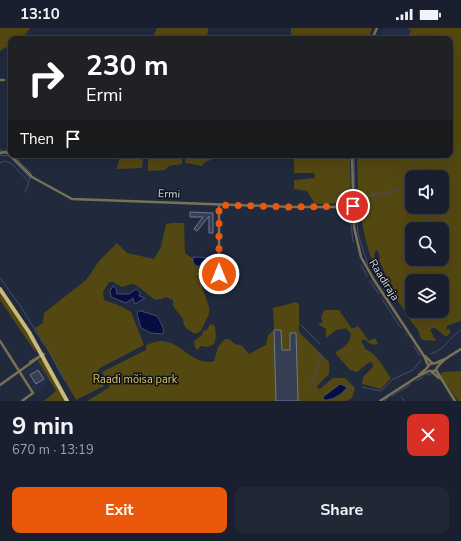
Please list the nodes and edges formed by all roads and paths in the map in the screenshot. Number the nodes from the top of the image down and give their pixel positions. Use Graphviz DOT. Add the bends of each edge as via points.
graph roads {
  1 [pos="0,80"];
  2 [pos="4,80"];
  3 [pos="13,158"];
  4 [pos="352,158"];
  5 [pos="219,205"];
  6 [pos="353,206"];
  7 [pos="219,274"];
  8 [pos="0,288"];
  9 [pos="0,341"];
  10 [pos="461,349"];
  11 [pos="43,354"];
  12 [pos="424,356"];
  13 [pos="38,359"];
  14 [pos="446,359"];
  15 [pos="45,360"];
  16 [pos="433,363"];
  17 [pos="428,366"];
  18 [pos="436,369"];
  19 [pos="20,370"];
  20 [pos="431,372"];
  21 [pos="417,377"];
  22 [pos="439,378"];
  23 [pos="0,385"];
  24 [pos="22,401"];
  25 [pos="68,401"];
  26 [pos="380,401"];
  27 [pos="455,401"];
  1 -- 2 [label="street"];
  3 -- 5 [label="street, Ermi" via="32,177 72,199"];
  4 -- 6 [label="street, Raadiraja"];
  5 -- 6 [label="street, Ermi"];
  5 -- 7 [label="street"];
  6 -- 12 [label="street, Raadiraja" via="355,233 364,263"];
  8 -- 11 [label="main road"];
  9 -- 19 [label="street"];
  10 -- 14 [label="street"];
  11 -- 13 [label="street"];
  11 -- 15 [label="main road"];
  11 -- 19 [label="street"];
  11 -- 25 [label="main road"];
  12 -- 16 [label="street, Raadiraja"];
  12 -- 17 [label="street, Raadiraja"];
  13 -- 15 [label="main road"];
  13 -- 19 [label="street"];
  14 -- 16 [label="street"];
  14 -- 18 [label="street"];
  15 -- 25 [label="main road"];
  16 -- 17 [label="street"];
  16 -- 18 [label="street"];
  17 -- 20 [label="street, Raadiraja"];
  17 -- 21 [label="street"];
  18 -- 20 [label="street"];
  18 -- 22 [label="street"];
  19 -- 23 [label="street"];
  19 -- 24 [label="street" via="32,393"];
  20 -- 21 [label="street"];
  20 -- 22 [label="street, Raadiraja"];
  21 -- 26 [label="street"];
  22 -- 27 [label="street"];
}
